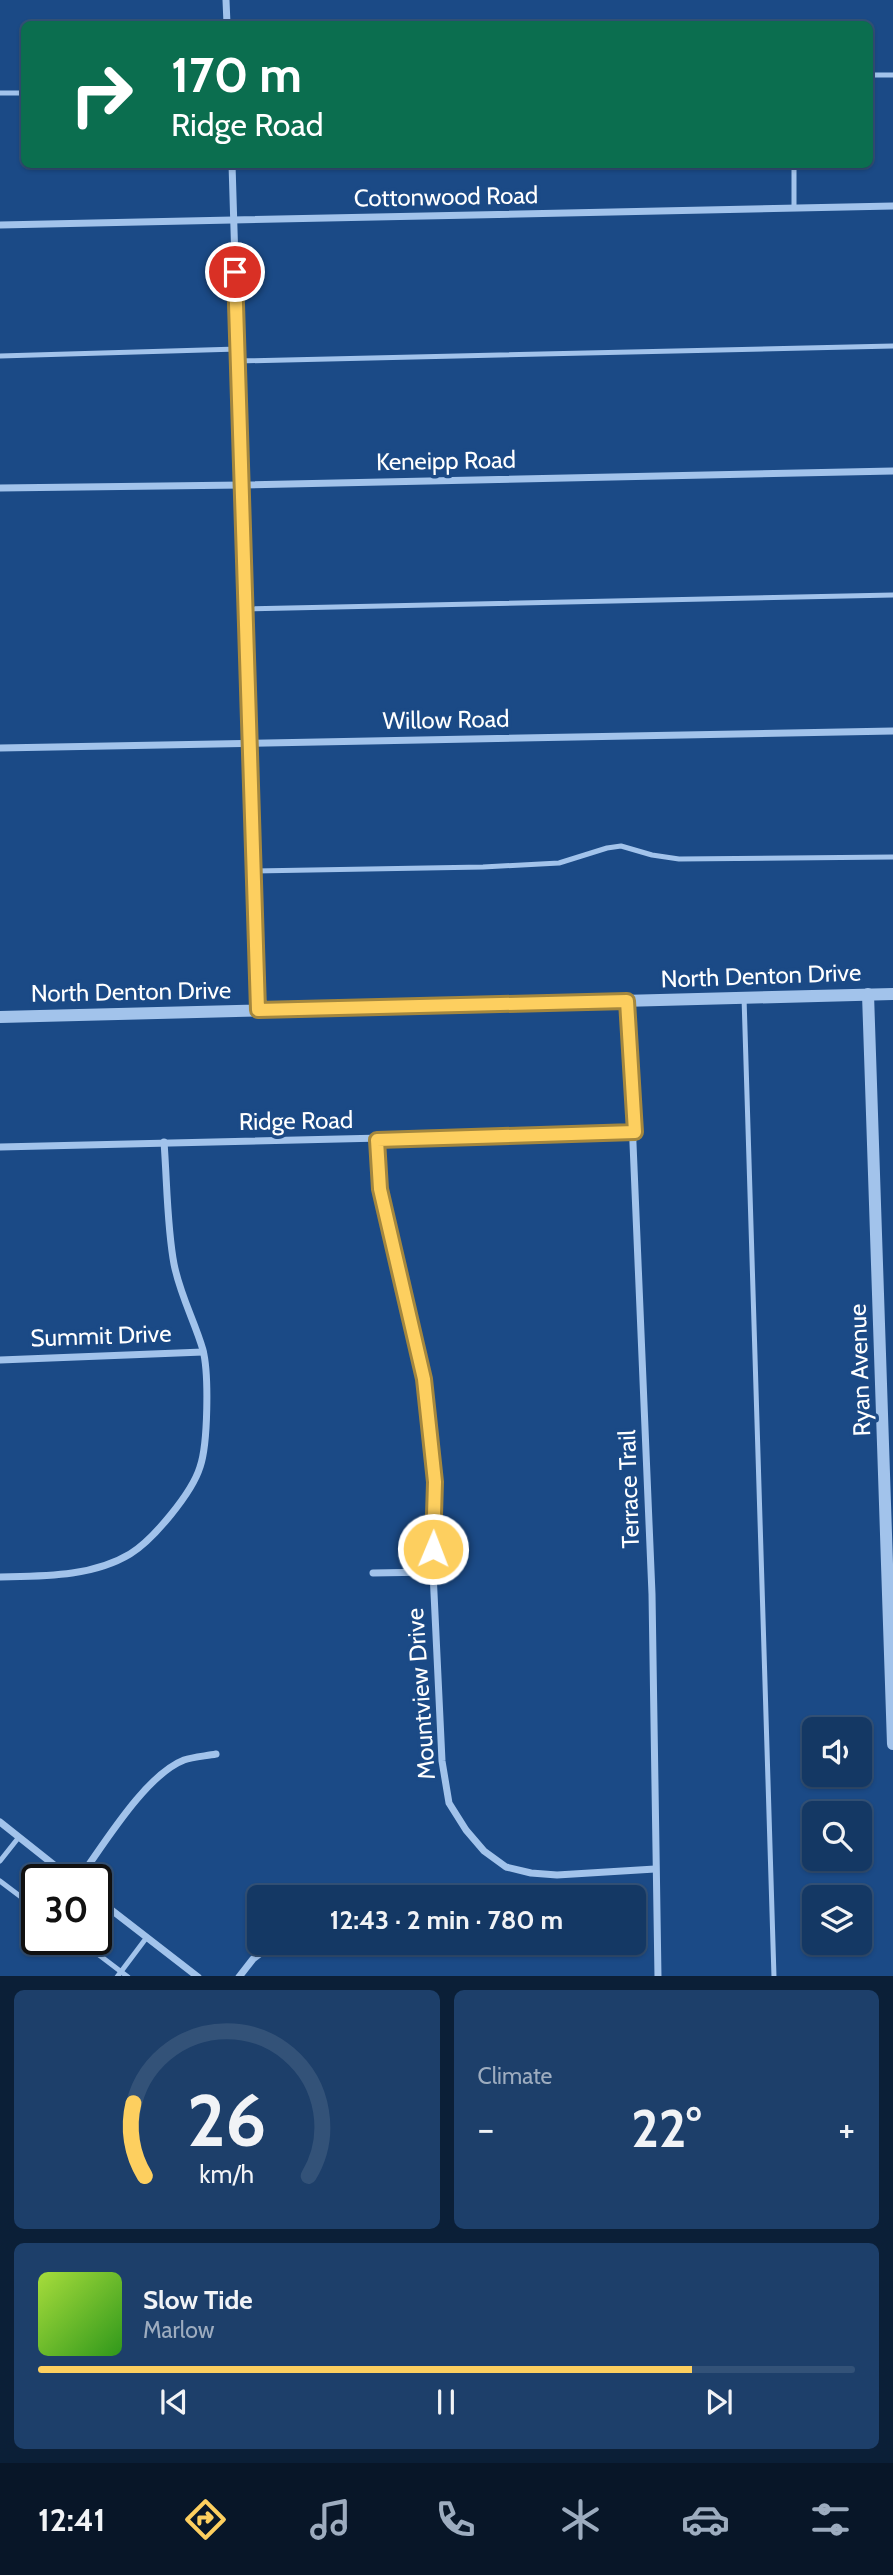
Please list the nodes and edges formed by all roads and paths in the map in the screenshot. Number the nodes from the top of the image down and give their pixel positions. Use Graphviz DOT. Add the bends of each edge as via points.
graph roads {
  1 [pos="226,0"];
  2 [pos="227,21"];
  3 [pos="873,75"];
  4 [pos="893,75"];
  5 [pos="0,93"];
  6 [pos="21,93"];
  7 [pos="232,168"];
  8 [pos="794,168"];
  9 [pos="893,206"];
  10 [pos="794,208"];
  11 [pos="234,221"];
  12 [pos="0,225"];
  13 [pos="893,346"];
  14 [pos="238,349"];
  15 [pos="0,356"];
  16 [pos="238,361"];
  17 [pos="893,471"];
  18 [pos="242,485"];
  19 [pos="0,488"];
  20 [pos="893,595"];
  21 [pos="246,609"];
  22 [pos="893,731"];
  23 [pos="250,743"];
  24 [pos="0,748"];
  25 [pos="893,857"];
  26 [pos="254,871"];
  27 [pos="868,994"];
  28 [pos="893,994"];
  29 [pos="744,998"];
  30 [pos="627,1001"];
  31 [pos="258,1010"];
  32 [pos="0,1017"];
  33 [pos="635,1132"];
  34 [pos="377,1140"];
  35 [pos="164,1142"];
  36 [pos="0,1147"];
  37 [pos="203,1352"];
  38 [pos="0,1360"];
  39 [pos="433,1572"];
  40 [pos="373,1573"];
  41 [pos="890,1575"];
  42 [pos="0,1577"];
  43 [pos="893,1744"];
  44 [pos="216,1754"];
  45 [pos="0,1822"];
  46 [pos="19,1837"];
  47 [pos="0,1861"];
  48 [pos="53,1864"];
  49 [pos="90,1864"];
  50 [pos="656,1869"];
  51 [pos="0,1881"];
  52 [pos="21,1897"];
  53 [pos="112,1910"];
  54 [pos="147,1937"];
  55 [pos="97,1955"];
  56 [pos="258,1955"];
  57 [pos="119,1974"];
  58 [pos="128,1976"];
  59 [pos="198,1976"];
  60 [pos="239,1976"];
  61 [pos="658,1976"];
  62 [pos="774,1976"];
  1 -- 2 [label="street"];
  3 -- 4 [label="lane"];
  5 -- 6 [label="lane"];
  7 -- 11 [label="street"];
  8 -- 10 [label="lane"];
  9 -- 10 [label="street, Cottonwood Road"];
  10 -- 11 [label="street, Cottonwood Road"];
  11 -- 12 [label="street, Cottonwood Road"];
  11 -- 14 [label="street"];
  13 -- 16 [label="lane"];
  14 -- 15 [label="lane"];
  14 -- 16 [label="street"];
  16 -- 18 [label="street"];
  17 -- 18 [label="street, Keneipp Road"];
  18 -- 19 [label="street, Keneipp Road"];
  18 -- 21 [label="street"];
  20 -- 21 [label="lane"];
  21 -- 23 [label="street"];
  22 -- 23 [label="street, Willow Road"];
  23 -- 24 [label="street, Willow Road"];
  23 -- 26 [label="street"];
  25 -- 26 [label="lane" via="679,859 621,846 559,863"];
  26 -- 31 [label="street"];
  27 -- 28 [label="street, North Denton Drive"];
  27 -- 29 [label="street, North Denton Drive"];
  27 -- 41 [label="street, Ryan Avenue"];
  29 -- 30 [label="street, North Denton Drive"];
  29 -- 62 [label="lane"];
  30 -- 31 [label="street, North Denton Drive"];
  30 -- 33 [label="street, Terrace Trail"];
  31 -- 32 [label="street, North Denton Drive"];
  33 -- 34 [label="street, Ridge Road"];
  33 -- 50 [label="street, Terrace Trail" via="652,1594"];
  34 -- 35 [label="street, Ridge Road"];
  34 -- 39 [label="street, Mountview Drive" via="380,1189 424,1379 435,1482"];
  35 -- 36 [label="street, Ridge Road"];
  35 -- 37 [label="street" via="174,1264"];
  37 -- 38 [label="street, Summit Drive"];
  37 -- 42 [label="street" via="207,1427 200,1468 184,1497 154,1533 131,1553 98,1566 57,1576"];
  39 -- 40 [label="street"];
  39 -- 50 [label="street, Mountview Drive" via="442,1761 449,1803 466,1830 506,1867 531,1873"];
  41 -- 43 [label="street, Ryan Avenue"];
  44 -- 49 [label="street" via="183,1760 162,1773"];
  45 -- 46 [label="street"];
  46 -- 47 [label="lane"];
  46 -- 48 [label="street"];
  50 -- 61 [label="street, Terrace Trail"];
  51 -- 52 [label="lane"];
  53 -- 54 [label="street"];
  54 -- 57 [label="lane"];
  54 -- 59 [label="street"];
  55 -- 57 [label="lane"];
  56 -- 60 [label="street"];
  57 -- 58 [label="lane"];
}
